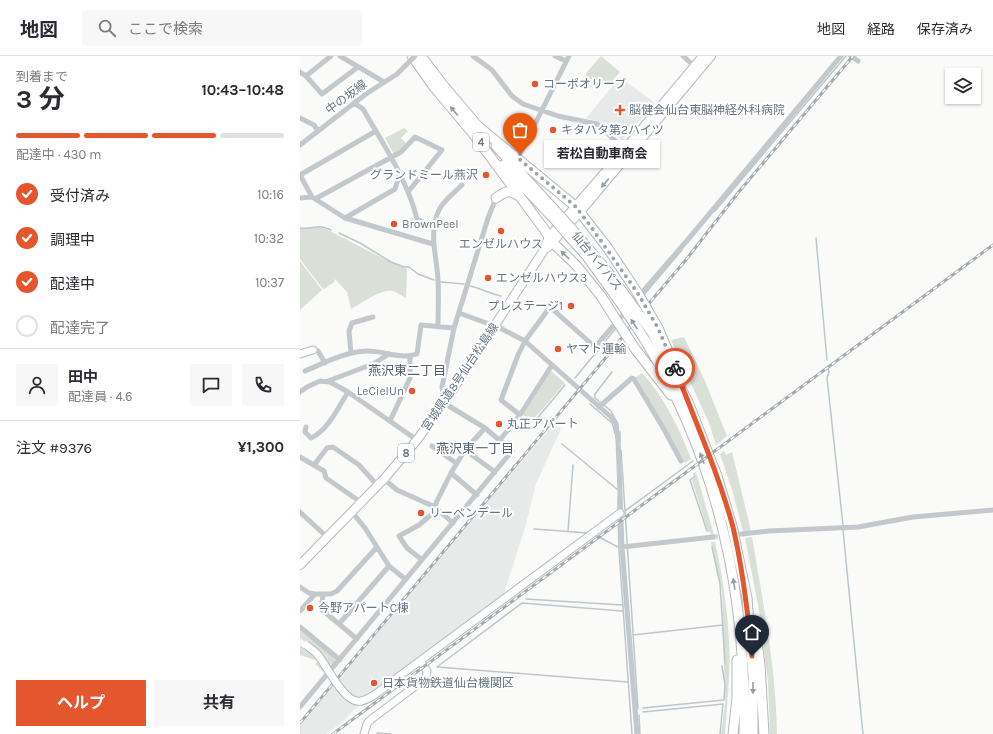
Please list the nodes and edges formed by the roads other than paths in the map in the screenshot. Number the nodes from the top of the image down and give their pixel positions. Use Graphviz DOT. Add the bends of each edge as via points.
graph roads {
  1 [pos="331,56"];
  2 [pos="340,56"];
  3 [pos="414,56"];
  4 [pos="421,56"];
  5 [pos="473,56"];
  6 [pos="555,56"];
  7 [pos="683,56"];
  8 [pos="703,56"];
  9 [pos="711,56"];
  10 [pos="841,56"];
  11 [pos="852,56"];
  12 [pos="568,58"];
  13 [pos="858,61"];
  14 [pos="694,66"];
  15 [pos="358,67"];
  16 [pos="300,72"];
  17 [pos="306,76"];
  18 [pos="384,82"];
  19 [pos="354,103"];
  20 [pos="542,111"];
  21 [pos="300,118"];
  22 [pos="476,130"];
  23 [pos="318,131"];
  24 [pos="376,131"];
  25 [pos="301,142"];
  26 [pos="629,150"];
  27 [pos="391,158"];
  28 [pos="518,158"];
  29 [pos="400,173"];
  30 [pos="300,175"];
  31 [pos="506,177"];
  32 [pos="462,184"];
  33 [pos="408,192"];
  34 [pos="519,196"];
  35 [pos="300,198"];
  36 [pos="313,198"];
  37 [pos="496,198"];
  38 [pos="578,209"];
  39 [pos="345,218"];
  40 [pos="434,228"];
  41 [pos="551,240"];
  42 [pos="433,244"];
  43 [pos="627,305"];
  44 [pos="459,313"];
  45 [pos="373,317"];
  46 [pos="494,326"];
  47 [pos="438,327"];
  48 [pos="454,328"];
  49 [pos="654,329"];
  50 [pos="525,341"];
  51 [pos="313,350"];
  52 [pos="351,353"];
  53 [pos="300,354"];
  54 [pos="389,354"];
  55 [pos="410,357"];
  56 [pos="325,363"];
  57 [pos="552,365"];
  58 [pos="305,371"];
  59 [pos="327,382"];
  60 [pos="300,392"];
  61 [pos="348,392"];
  62 [pos="446,400"];
  63 [pos="684,404"];
  64 [pos="601,405"];
  65 [pos="520,415"];
  66 [pos="390,421"];
  67 [pos="306,427"];
  68 [pos="485,428"];
  69 [pos="417,440"];
  70 [pos="499,441"];
  71 [pos="432,446"];
  72 [pos="465,450"];
  73 [pos="300,456"];
  74 [pos="681,461"];
  75 [pos="456,463"];
  76 [pos="314,465"];
  77 [pos="494,472"];
  78 [pos="451,473"];
  79 [pos="384,479"];
  80 [pos="378,486"];
  81 [pos="476,495"];
  82 [pos="362,503"];
  83 [pos="434,507"];
  84 [pos="993,510"];
  85 [pos="300,512"];
  86 [pos="352,512"];
  87 [pos="619,514"];
  88 [pos="453,523"];
  89 [pos="742,534"];
  90 [pos="327,537"];
  91 [pos="713,537"];
  92 [pos="377,547"];
  93 [pos="622,547"];
  94 [pos="421,559"];
  95 [pos="300,565"];
  96 [pos="389,566"];
  97 [pos="405,579"];
  98 [pos="300,587"];
  99 [pos="315,594"];
  100 [pos="323,595"];
  101 [pos="746,598"];
  102 [pos="736,600"];
  103 [pos="300,611"];
  104 [pos="339,624"];
  105 [pos="300,627"];
  106 [pos="357,639"];
  107 [pos="303,643"];
  108 [pos="340,660"];
  109 [pos="420,662"];
  110 [pos="300,707"];
  111 [pos="364,734"];
  112 [pos="637,734"];
  113 [pos="733,734"];
  114 [pos="744,734"];
  115 [pos="753,734"];
  116 [pos="764,734"];
  1 -- 17 [label="street"];
  2 -- 15 [label="street"];
  3 -- 18 [label="street, 中の坂線, bridge" via="397,74"];
  22 -- 3 [label="highway, 仙台バイパス / 4, one-way" via="434,87"];
  4 -- 22 [label="highway, 仙台バイパス / 4"];
  5 -- 20 [label="street" via="492,70 512,96 523,104"];
  6 -- 12 [label="street"];
  7 -- 14 [label="street"];
  8 -- 14 [label="main road, 宮城県道8号仙台松島線 / 8"];
  9 -- 26 [label="main road, 宮城県道8号仙台松島線 / 8"];
  10 -- 50 [label="street" via="595,347 550,307"];
  11 -- 13 [label="street"];
  12 -- 20 [label="street"];
  14 -- 26 [label="main road, 宮城県道8号仙台松島線 / 8"];
  15 -- 17 [label="street" via="322,94"];
  15 -- 18 [label="street"];
  16 -- 17 [label="street"];
  18 -- 19 [label="street, 中の坂線"];
  19 -- 23 [label="street, 中の坂線"];
  19 -- 24 [label="street" via="363,109"];
  20 -- 26 [label="street" via="597,124"];
  20 -- 28 [label="street"];
  21 -- 23 [label="street" via="314,125"];
  22 -- 28 [label="highway"];
  22 -- 31 [label="highway"];
  22 -- 43 [label="highway, 仙台バイパス / 4, bridge" via="569,231"];
  23 -- 25 [label="street, 中の坂線"];
  24 -- 27 [label="street"];
  24 -- 30 [label="street"];
  26 -- 38 [label="main road, 宮城県道8号仙台松島線 / 8"];
  27 -- 29 [label="street"];
  27 -- 33 [label="street" via="401,152 415,137 442,150"];
  27 -- 36 [label="street"];
  28 -- 38 [label="highway"];
  29 -- 33 [label="street"];
  29 -- 39 [label="street" via="395,189"];
  30 -- 36 [label="street"];
  31 -- 34 [label="highway"];
  31 -- 37 [label="highway"];
  32 -- 40 [label="street" via="444,202"];
  33 -- 40 [label="street" via="417,219"];
  34 -- 37 [label="highway" via="507,191"];
  34 -- 41 [label="highway"];
  35 -- 36 [label="street"];
  36 -- 39 [label="street"];
  37 -- 44 [label="street"];
  38 -- 41 [label="main road, 宮城県道8号仙台松島線 / 8"];
  38 -- 49 [label="highway, bridge" via="637,292"];
  39 -- 42 [label="street"];
  40 -- 42 [label="street"];
  41 -- 46 [label="main road, 宮城県道8号仙台松島線 / 8"];
  63 -- 41 [label="highway, one-way, bridge" via="636,350 601,296 576,265"];
  42 -- 47 [label="street" via="438,276"];
  43 -- 49 [label="highway, 仙台バイパス / 4, bridge"];
  63 -- 43 [label="highway, 仙台バイパス / 4, one-way, bridge"];
  44 -- 46 [label="street"];
  44 -- 48 [label="street"];
  45 -- 52 [label="street" via="352,323 349,331"];
  46 -- 50 [label="street"];
  46 -- 62 [label="main road, 宮城県道8号仙台松島線 / 8"];
  47 -- 48 [label="street"];
  47 -- 55 [label="street" via="421,325 417,354"];
  48 -- 62 [label="street" via="442,387"];
  49 -- 63 [label="highway, 仙台バイパス / 4"];
  50 -- 57 [label="street"];
  50 -- 65 [label="street" via="501,400"];
  51 -- 53 [label="street"];
  51 -- 56 [label="street" via="318,351"];
  52 -- 54 [label="street" via="366,350"];
  52 -- 56 [label="street"];
  54 -- 55 [label="street"];
  54 -- 59 [label="street" via="373,364"];
  55 -- 66 [label="street" via="410,378"];
  56 -- 58 [label="street"];
  57 -- 64 [label="street"];
  57 -- 65 [label="street"];
  59 -- 60 [label="street" via="320,381"];
  59 -- 61 [label="street"];
  61 -- 66 [label="street"];
  61 -- 67 [label="street" via="318,435 311,438 305,432"];
  62 -- 68 [label="street"];
  62 -- 69 [label="main road, 宮城県道8号仙台松島線 / 8"];
  63 -- 101 [label="highway, 仙台バイパス / 4" via="717,476 732,526"];
  102 -- 63 [label="highway, 仙台バイパス / 4, one-way" via="727,544"];
  64 -- 74 [label="street" via="632,378 634,379"];
  64 -- 87 [label="street" via="616,424"];
  65 -- 70 [label="street"];
  66 -- 69 [label="street"];
  68 -- 70 [label="street"];
  68 -- 72 [label="street"];
  69 -- 79 [label="main road, 宮城県道8号仙台松島線 / 8"];
  70 -- 77 [label="street" via="512,451"];
  71 -- 75 [label="street"];
  72 -- 75 [label="street"];
  72 -- 77 [label="street"];
  73 -- 76 [label="street"];
  75 -- 78 [label="street"];
  76 -- 80 [label="street" via="326,448 333,447 359,465"];
  76 -- 82 [label="street" via="324,471 326,478"];
  77 -- 81 [label="street"];
  78 -- 81 [label="street"];
  78 -- 83 [label="street"];
  79 -- 80 [label="main road, 宮城県道8号仙台松島線 / 8"];
  79 -- 83 [label="street" via="397,490"];
  80 -- 82 [label="main road, 宮城県道8号仙台松島線 / 8"];
  81 -- 88 [label="street"];
  82 -- 86 [label="main road, 宮城県道8号仙台松島線 / 8"];
  83 -- 88 [label="street"];
  83 -- 94 [label="street" via="432,514 419,525 399,536 407,548"];
  84 -- 89 [label="street" via="913,517 858,527"];
  85 -- 90 [label="street"];
  86 -- 90 [label="main road, 宮城県道8号仙台松島線 / 8"];
  86 -- 92 [label="street"];
  87 -- 93 [label="street"];
  87 -- 109 [label="street"];
  88 -- 94 [label="street"];
  90 -- 95 [label="main road, 宮城県道8号仙台松島線 / 8"];
  91 -- 93 [label="street"];
  92 -- 96 [label="street"];
  92 -- 100 [label="street" via="337,591"];
  93 -- 112 [label="street"];
  94 -- 97 [label="street"];
  96 -- 97 [label="street"];
  96 -- 104 [label="street"];
  97 -- 106 [label="street"];
  98 -- 99 [label="street"];
  99 -- 100 [label="street"];
  99 -- 103 [label="street"];
  100 -- 104 [label="street" via="321,609"];
  101 -- 115 [label="highway, 仙台バイパス / 4, one-way" via="753,676"];
  101 -- 116 [label="highway" via="756,632"];
  102 -- 113 [label="highway" via="737,684"];
  102 -- 114 [label="highway, 仙台バイパス / 4" via="743,666"];
  104 -- 106 [label="street"];
  105 -- 108 [label="street"];
  106 -- 108 [label="street"];
  107 -- 109 [label="street, bridge" via="317,654 342,691 351,700 360,702"];
  108 -- 110 [label="street"];
  109 -- 111 [label="street" via="427,671 426,678 370,721"];
}
